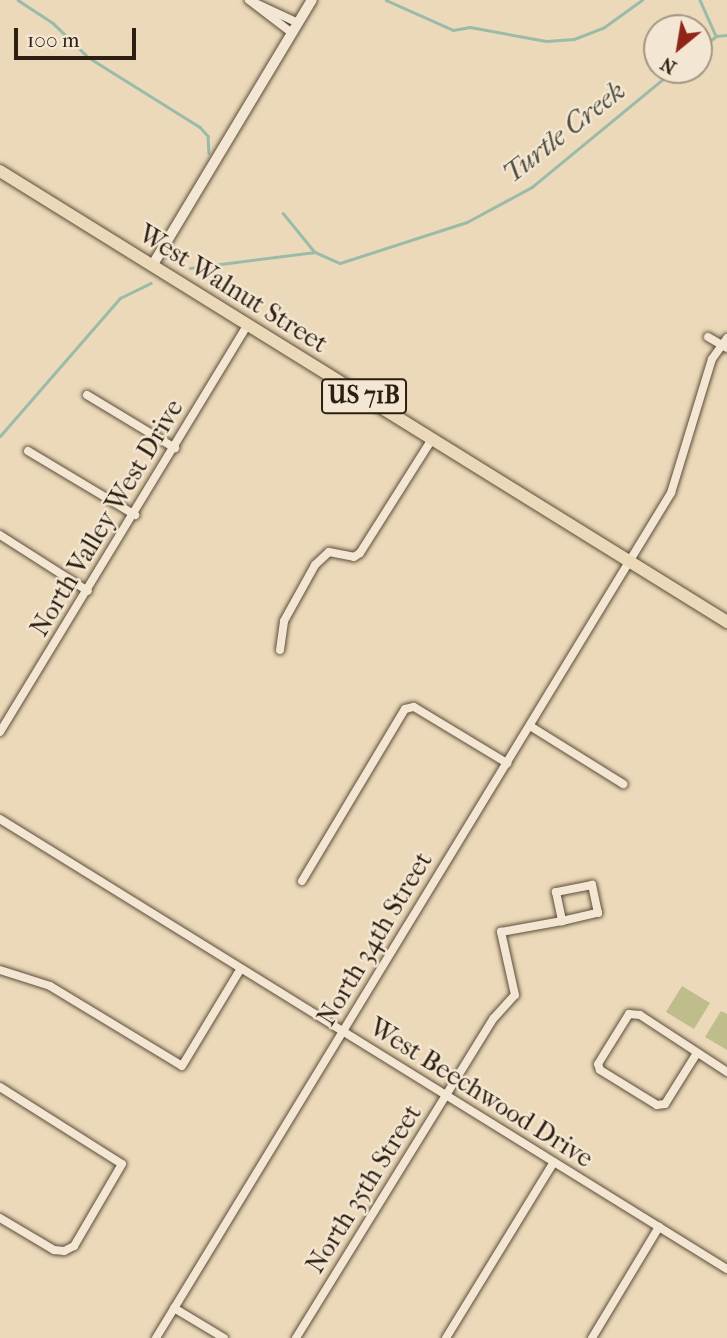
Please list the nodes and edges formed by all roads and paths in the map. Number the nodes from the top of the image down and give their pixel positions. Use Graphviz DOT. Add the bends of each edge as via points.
graph roads {
  1 [pos="249,0"];
  2 [pos="312,0"];
  3 [pos="295,28"];
  4 [pos="0,171"];
  5 [pos="152,266"];
  6 [pos="248,324"];
  7 [pos="708,337"];
  8 [pos="725,344"];
  9 [pos="87,395"];
  10 [pos="432,439"];
  11 [pos="175,448"];
  12 [pos="28,451"];
  13 [pos="135,515"];
  14 [pos="0,536"];
  15 [pos="631,562"];
  16 [pos="88,591"];
  17 [pos="727,622"];
  18 [pos="280,650"];
  19 [pos="530,726"];
  20 [pos="0,732"];
  21 [pos="507,763"];
  22 [pos="623,784"];
  23 [pos="0,819"];
  24 [pos="302,881"];
  25 [pos="562,921"];
  26 [pos="0,970"];
  27 [pos="240,970"];
  28 [pos="344,1032"];
  29 [pos="697,1053"];
  30 [pos="727,1072"];
  31 [pos="0,1087"];
  32 [pos="447,1096"];
  33 [pos="554,1163"];
  34 [pos="0,1218"];
  35 [pos="659,1227"];
  36 [pos="727,1269"];
  37 [pos="174,1308"];
  38 [pos="156,1338"];
  39 [pos="224,1338"];
  40 [pos="296,1338"];
  41 [pos="446,1338"];
  42 [pos="592,1338"];
  1 -- 3 [label="street"];
  2 -- 3 [label="street"];
  3 -- 5 [label="street"];
  4 -- 5 [label="main road, West Walnut Street / US 71B"];
  5 -- 6 [label="main road, West Walnut Street / US 71B"];
  6 -- 10 [label="main road, West Walnut Street / US 71B"];
  6 -- 11 [label="street, North Valley West Drive"];
  7 -- 8 [label="street"];
  8 -- 15 [label="street, North 34th Street" via="693,415 671,493"];
  9 -- 11 [label="street"];
  10 -- 15 [label="main road, West Walnut Street / US 71B"];
  10 -- 18 [label="street" via="360,553 354,557 329,551 315,565 284,621"];
  11 -- 13 [label="street, North Valley West Drive"];
  12 -- 13 [label="street"];
  13 -- 16 [label="street, North Valley West Drive"];
  14 -- 16 [label="street"];
  15 -- 17 [label="main road, West Walnut Street / US 71B"];
  15 -- 19 [label="street, North 34th Street"];
  16 -- 20 [label="street, North Valley West Drive"];
  19 -- 21 [label="street, North 34th Street"];
  19 -- 22 [label="street"];
  21 -- 24 [label="street" via="422,712 405,709"];
  21 -- 28 [label="street, North 34th Street"];
  23 -- 27 [label="street, West Beechwood Drive"];
  25 -- 25 [label="street, North 35th Street" via="598,913 592,885 556,892"];
  25 -- 32 [label="street, North 35th Street" via="501,932 515,995 494,1018"];
  26 -- 27 [label="street" via="50,986 182,1066"];
  27 -- 28 [label="street, West Beechwood Drive"];
  28 -- 32 [label="street, West Beechwood Drive"];
  28 -- 37 [label="street, North 34th Street"];
  29 -- 29 [label="street" via="640,1015 629,1014 598,1064 600,1070 657,1105 665,1104"];
  29 -- 30 [label="street"];
  31 -- 34 [label="street" via="122,1164 74,1245 64,1251"];
  32 -- 33 [label="street, West Beechwood Drive"];
  32 -- 40 [label="street, North 35th Street"];
  33 -- 35 [label="street, West Beechwood Drive"];
  33 -- 41 [label="street"];
  35 -- 36 [label="street, West Beechwood Drive"];
  35 -- 42 [label="street"];
  37 -- 38 [label="street, North 34th Street"];
  37 -- 39 [label="street"];
}
